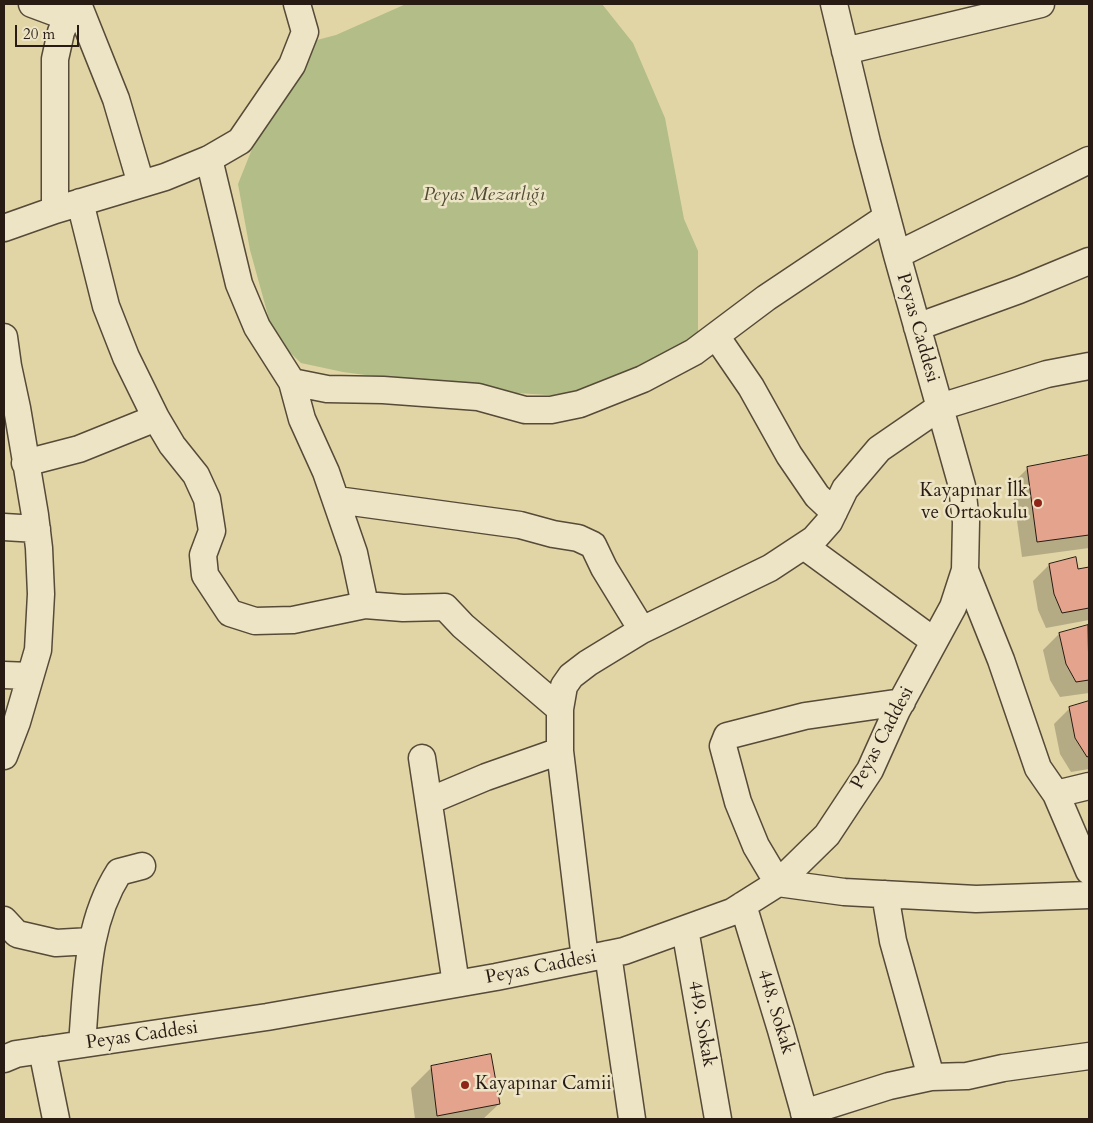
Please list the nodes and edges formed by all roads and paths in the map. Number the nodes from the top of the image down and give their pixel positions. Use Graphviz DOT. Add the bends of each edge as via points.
graph roads {
  1 [pos="32,4"];
  2 [pos="297,4"];
  3 [pos="834,4"];
  4 [pos="1041,4"];
  5 [pos="73,8"];
  6 [pos="845,51"];
  7 [pos="208,159"];
  8 [pos="1089,160"];
  9 [pos="141,184"];
  10 [pos="80,202"];
  11 [pos="56,210"];
  12 [pos="887,217"];
  13 [pos="4,228"];
  14 [pos="897,255"];
  15 [pos="1089,261"];
  16 [pos="917,327"];
  17 [pos="716,336"];
  18 [pos="4,337"];
  19 [pos="1089,366"];
  20 [pos="292,382"];
  21 [pos="940,406"];
  22 [pos="156,418"];
  23 [pos="25,463"];
  24 [pos="337,500"];
  25 [pos="834,512"];
  26 [pos="4,527"];
  27 [pos="37,530"];
  28 [pos="804,546"];
  29 [pos="965,570"];
  30 [pos="365,605"];
  31 [pos="642,630"];
  32 [pos="934,641"];
  33 [pos="4,675"];
  34 [pos="30,676"];
  35 [pos="902,702"];
  36 [pos="560,709"];
  37 [pos="560,751"];
  38 [pos="4,756"];
  39 [pos="422,758"];
  40 [pos="1089,786"];
  41 [pos="1056,794"];
  42 [pos="429,801"];
  43 [pos="142,866"];
  44 [pos="1089,871"];
  45 [pos="778,883"];
  46 [pos="885,894"];
  47 [pos="1089,895"];
  48 [pos="743,905"];
  49 [pos="4,920"];
  50 [pos="685,929"];
  51 [pos="91,942"];
  52 [pos="596,956"];
  53 [pos="456,984"];
  54 [pos="82,1044"];
  55 [pos="42,1050"];
  56 [pos="1089,1056"];
  57 [pos="4,1059"];
  58 [pos="931,1077"];
  59 [pos="805,1116"];
  60 [pos="56,1119"];
  61 [pos="632,1119"];
  62 [pos="718,1119"];
  1 -- 5 [label="street"];
  2 -- 7 [label="street" via="305,32 292,65 240,141"];
  3 -- 6 [label="street, Peyas Caddesi"];
  4 -- 6 [label="street"];
  5 -- 9 [label="street" via="116,99"];
  5 -- 11 [label="street" via="61,32 55,59"];
  6 -- 12 [label="street, Peyas Caddesi"];
  7 -- 9 [label="street"];
  7 -- 20 [label="street" via="239,284 257,327"];
  8 -- 14 [label="street"];
  9 -- 10 [label="street"];
  10 -- 11 [label="street"];
  10 -- 22 [label="street" via="106,306 126,357"];
  11 -- 13 [label="street"];
  12 -- 14 [label="street, Peyas Caddesi"];
  12 -- 17 [label="street" via="766,298"];
  14 -- 16 [label="street, Peyas Caddesi"];
  15 -- 16 [label="street"];
  16 -- 21 [label="street, Peyas Caddesi"];
  17 -- 20 [label="street" via="694,352 642,379 580,404 551,410 525,410 478,397 327,389"];
  17 -- 25 [label="street" via="751,387 789,456 816,496"];
  18 -- 23 [label="street"];
  19 -- 21 [label="street" via="1047,374"];
  20 -- 24 [label="street" via="302,419"];
  21 -- 25 [label="street" via="879,449 845,489"];
  21 -- 29 [label="street, Peyas Caddesi" via="962,486 966,522"];
  22 -- 23 [label="street" via="79,449"];
  22 -- 30 [label="street" via="196,475 207,499 212,531 203,555 205,575 230,613 255,620 293,620"];
  23 -- 27 [label="street"];
  24 -- 30 [label="street" via="354,553"];
  24 -- 31 [label="street" via="520,525 578,538 594,545 604,568"];
  25 -- 28 [label="street" via="829,522"];
  26 -- 27 [label="street"];
  27 -- 34 [label="street" via="41,594 38,650"];
  28 -- 31 [label="street" via="770,568"];
  28 -- 32 [label="street"];
  29 -- 32 [label="street, Peyas Caddesi" via="953,607"];
  29 -- 41 [label="street" via="1001,660 1038,768"];
  30 -- 36 [label="street" via="445,608"];
  31 -- 36 [label="street" via="571,676 564,686"];
  32 -- 35 [label="street, Peyas Caddesi"];
  33 -- 34 [label="street"];
  34 -- 38 [label="street"];
  35 -- 45 [label="street, Peyas Caddesi" via="870,770 827,835"];
  35 -- 45 [label="street" via="804,716 727,736 723,746 738,802 756,846"];
  36 -- 37 [label="street"];
  37 -- 42 [label="street"];
  37 -- 52 [label="street"];
  39 -- 42 [label="street"];
  40 -- 41 [label="street"];
  41 -- 44 [label="street"];
  42 -- 53 [label="street"];
  43 -- 51 [label="street" via="119,872 107,890"];
  45 -- 46 [label="street"];
  45 -- 48 [label="street, Peyas Caddesi"];
  46 -- 47 [label="street" via="976,899"];
  46 -- 58 [label="street" via="893,941"];
  48 -- 50 [label="street, Peyas Caddesi"];
  48 -- 59 [label="street, 448. Sokak"];
  49 -- 51 [label="street" via="17,934 56,943"];
  50 -- 52 [label="street, Peyas Caddesi" via="624,951"];
  50 -- 62 [label="street, 449. Sokak"];
  51 -- 54 [label="street"];
  52 -- 53 [label="street, Peyas Caddesi"];
  52 -- 61 [label="street"];
  53 -- 54 [label="street, Peyas Caddesi" via="267,1018"];
  54 -- 55 [label="street, Peyas Caddesi"];
  55 -- 57 [label="street, Peyas Caddesi"];
  55 -- 60 [label="street"];
  56 -- 58 [label="street" via="967,1076"];
  58 -- 59 [label="street" via="890,1086"];
}
